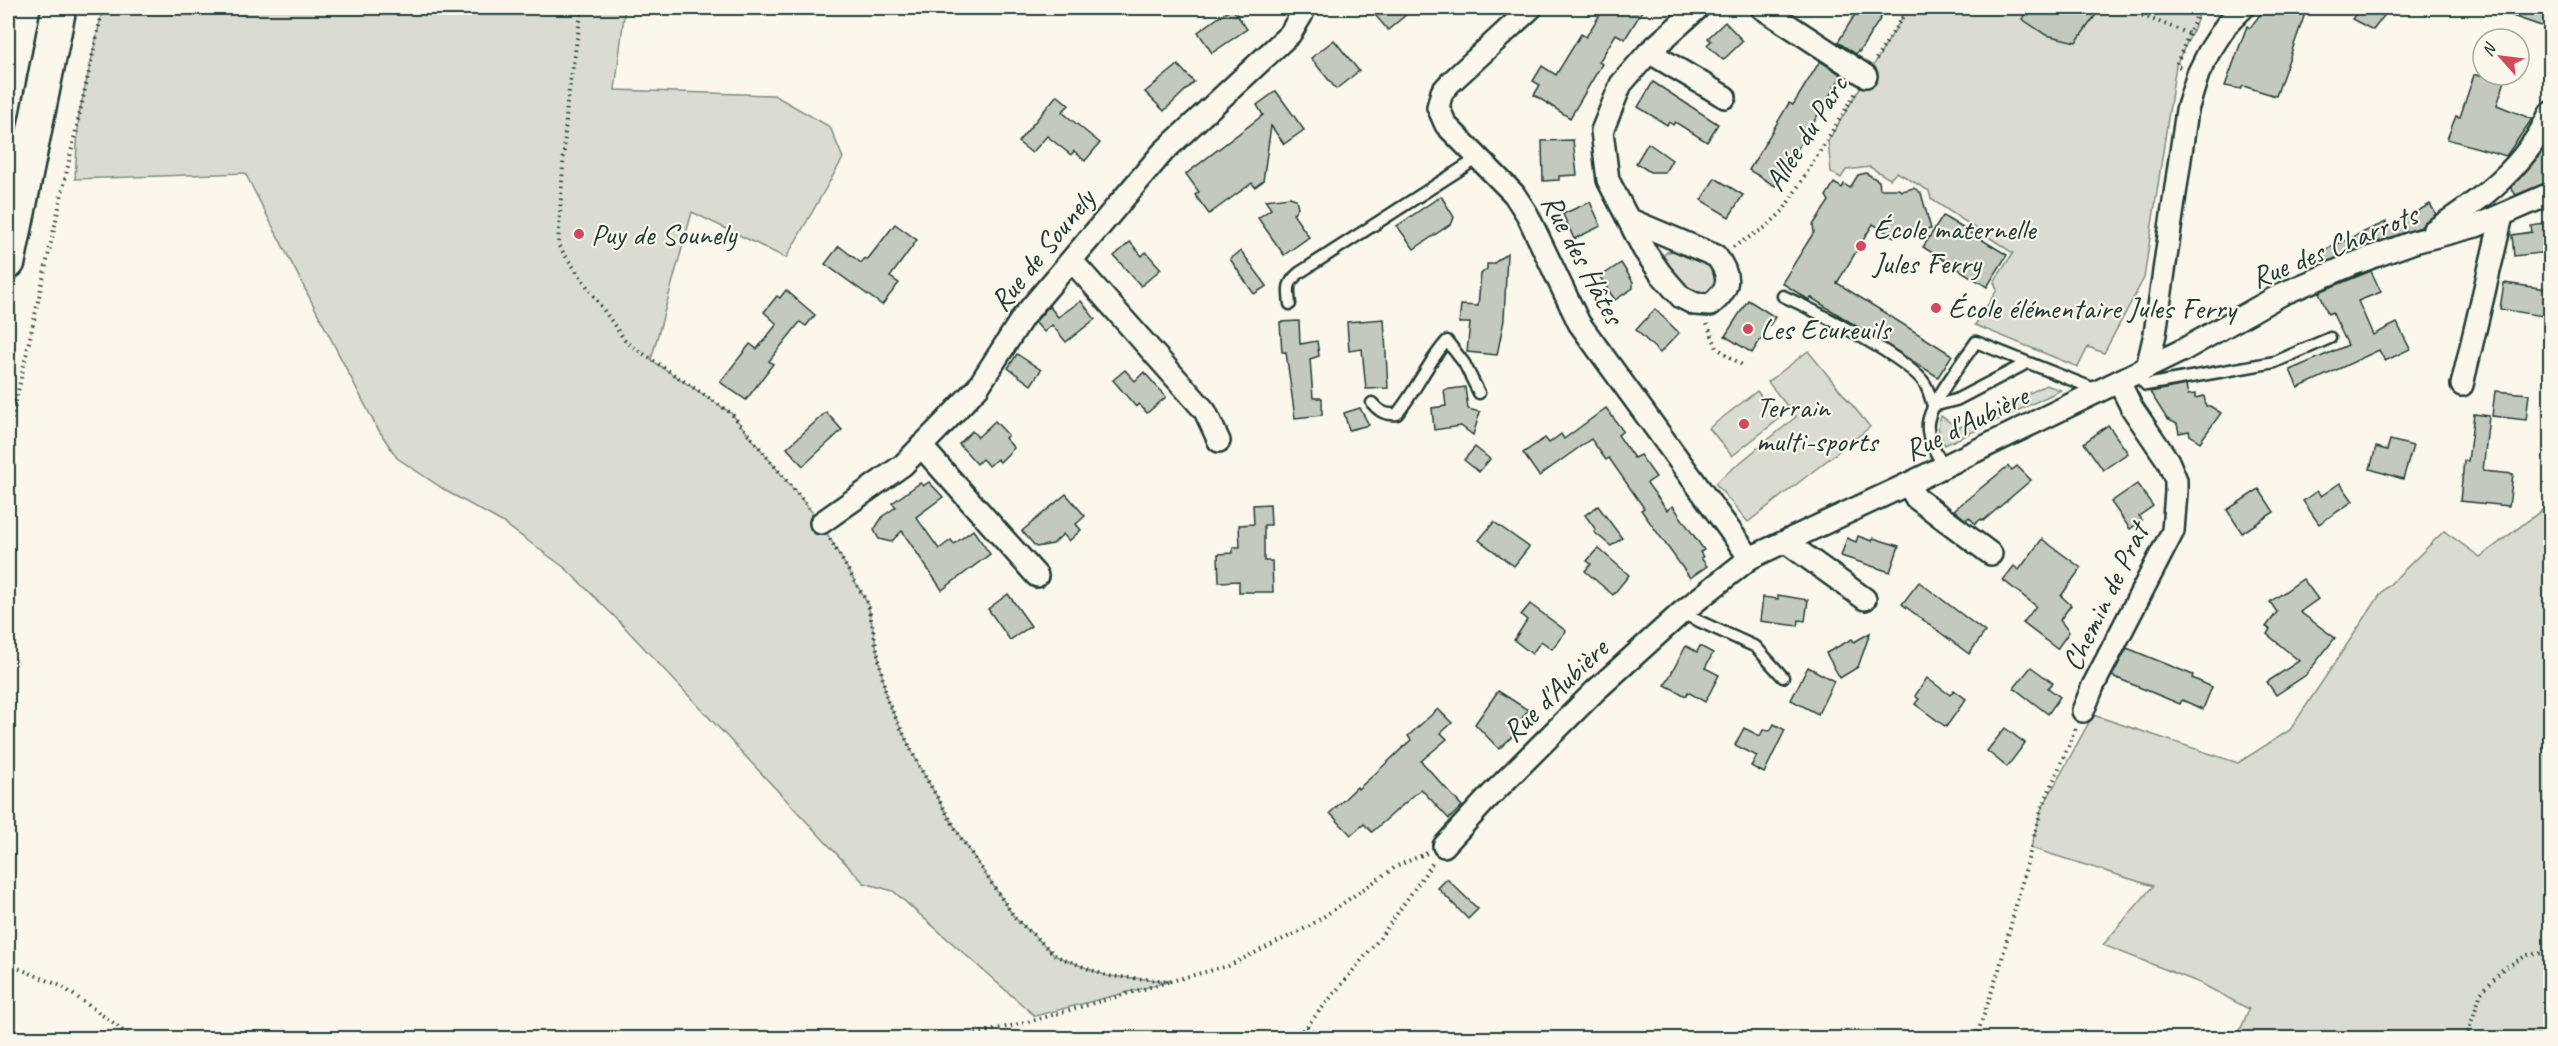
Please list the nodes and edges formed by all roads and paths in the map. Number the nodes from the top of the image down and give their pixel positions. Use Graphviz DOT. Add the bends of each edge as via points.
graph roads {
  1 [pos="35,8"];
  2 [pos="59,8"];
  3 [pos="103,8"];
  4 [pos="582,8"];
  5 [pos="1302,8"];
  6 [pos="1531,8"];
  7 [pos="1698,8"];
  8 [pos="1762,8"];
  9 [pos="1908,8"];
  10 [pos="2138,8"];
  11 [pos="2242,8"];
  12 [pos="2190,34"];
  13 [pos="1649,52"];
  14 [pos="1866,76"];
  15 [pos="1725,97"];
  16 [pos="2550,113"];
  17 [pos="8,144"];
  18 [pos="1478,158"];
  19 [pos="2550,194"];
  20 [pos="2502,216"];
  21 [pos="1628,219"];
  22 [pos="2414,242"];
  23 [pos="1716,256"];
  24 [pos="1072,261"];
  25 [pos="8,262"];
  26 [pos="1784,296"];
  27 [pos="1290,304"];
  28 [pos="1699,304"];
  29 [pos="2330,338"];
  30 [pos="2027,363"];
  31 [pos="1742,365"];
  32 [pos="2134,374"];
  33 [pos="2462,385"];
  34 [pos="2100,391"];
  35 [pos="1479,393"];
  36 [pos="1372,403"];
  37 [pos="1933,406"];
  38 [pos="8,437"];
  39 [pos="1219,441"];
  40 [pos="921,446"];
  41 [pos="1944,467"];
  42 [pos="1908,484"];
  43 [pos="821,523"];
  44 [pos="1786,542"];
  45 [pos="1991,554"];
  46 [pos="1750,558"];
  47 [pos="1037,576"];
  48 [pos="1865,599"];
  49 [pos="1681,613"];
  50 [pos="1783,677"];
  51 [pos="2083,711"];
  52 [pos="1444,846"];
  53 [pos="2550,952"];
  54 [pos="8,964"];
  55 [pos="1171,981"];
  56 [pos="1307,1026"];
  57 [pos="131,1038"];
  58 [pos="958,1038"];
  59 [pos="1293,1038"];
  60 [pos="1320,1038"];
  61 [pos="1977,1038"];
  62 [pos="2466,1038"];
  1 -- 17 [label="highway"];
  2 -- 25 [label="highway"];
  3 -- 38 [label="path"];
  4 -- 43 [label="path" via="567,103 558,245 626,342 731,413"];
  5 -- 24 [label="street, Rue de Sounely" via="1290,34 1163,152"];
  6 -- 18 [label="street, Rue des Hâtes" via="1442,92 1438,107 1446,125"];
  7 -- 13 [label="street"];
  8 -- 14 [label="street"];
  9 -- 14 [label="path, Allée du Parc"];
  10 -- 12 [label="path" via="2136,13"];
  11 -- 32 [label="street" via="2209,52 2187,110 2155,334"];
  13 -- 15 [label="street"];
  13 -- 21 [label="street" via="1621,84 1602,131 1608,180"];
  14 -- 23 [label="path, Allée du Parc" via="1783,211 1766,227"];
  16 -- 22 [label="street" via="2539,137 2488,193"];
  18 -- 27 [label="lane" via="1299,273 1287,289"];
  18 -- 46 [label="street, Rue des Hâtes" via="1521,204 1579,323"];
  19 -- 20 [label="street, Rue des Charrots"];
  20 -- 22 [label="street, Rue des Charrots"];
  20 -- 33 [label="street"];
  21 -- 23 [label="street"];
  21 -- 28 [label="street" via="1661,274 1681,297"];
  22 -- 32 [label="street, Rue des Charrots" via="2282,294"];
  23 -- 28 [label="street" via="1726,268 1727,284 1721,297 1710,305"];
  24 -- 39 [label="street" via="1205,411"];
  24 -- 40 [label="street, Rue de Sounely" via="1023,317 978,387"];
  26 -- 37 [label="lane" via="1817,311 1904,365 1925,383"];
  28 -- 31 [label="path" via="1717,348"];
  29 -- 32 [label="lane" via="2275,362 2223,372 2146,385"];
  30 -- 34 [label="lane"];
  30 -- 37 [label="lane" via="1956,400"];
  30 -- 37 [label="lane" via="1976,342"];
  32 -- 34 [label="street, Rue d'Aubière"];
  32 -- 51 [label="street, Chemin de Prat" via="2132,408 2168,461 2176,480 2173,531"];
  34 -- 41 [label="street, Rue d'Aubière"];
  35 -- 36 [label="lane" via="1447,341 1397,414 1388,415"];
  37 -- 41 [label="lane" via="1928,424 1930,440"];
  40 -- 43 [label="street, Rue de Sounely" via="903,465"];
  40 -- 47 [label="street"];
  41 -- 42 [label="street, Rue d'Aubière"];
  42 -- 44 [label="street, Rue d'Aubière"];
  42 -- 45 [label="street" via="1916,498"];
  43 -- 55 [label="path" via="868,604 887,699 919,766 1015,918 1056,956 1107,976"];
  44 -- 46 [label="street, Rue d'Aubière"];
  44 -- 48 [label="street"];
  46 -- 49 [label="street, Rue d'Aubière"];
  49 -- 50 [label="lane" via="1756,647"];
  49 -- 52 [label="street, Rue d'Aubière" via="1595,690"];
  51 -- 61 [label="path" via="2041,810"];
  52 -- 55 [label="path" via="1397,866 1310,926 1228,966"];
  52 -- 56 [label="path" via="1380,938"];
  53 -- 62 [label="path" via="2527,955 2503,969 2481,993"];
  54 -- 57 [label="path" via="61,986"];
  55 -- 58 [label="path"];
  56 -- 59 [label="path"];
  56 -- 60 [label="path"];
}
